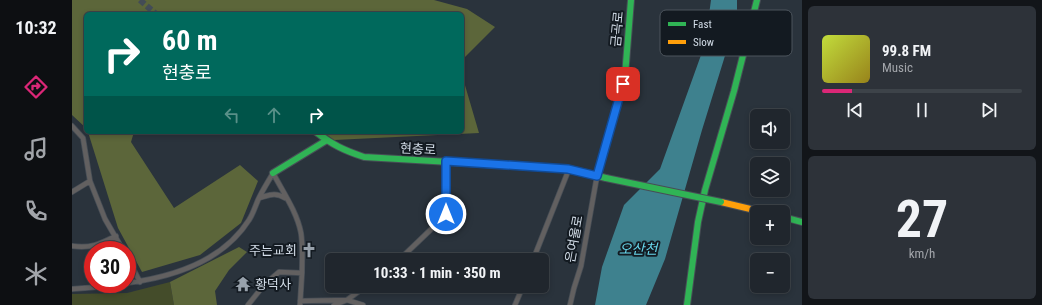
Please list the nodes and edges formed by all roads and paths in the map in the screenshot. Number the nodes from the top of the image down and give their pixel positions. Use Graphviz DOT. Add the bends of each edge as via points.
graph roads {
  1 [pos="631,0"];
  2 [pos="757,0"];
  3 [pos="754,10"];
  4 [pos="743,56"];
  5 [pos="72,126"];
  6 [pos="319,134"];
  7 [pos="327,140"];
  8 [pos="446,161"];
  9 [pos="568,169"];
  10 [pos="274,173"];
  11 [pos="597,176"];
  12 [pos="90,181"];
  13 [pos="72,192"];
  14 [pos="259,198"];
  15 [pos="286,199"];
  16 [pos="750,209"];
  17 [pos="790,219"];
  18 [pos="802,222"];
  19 [pos="116,236"];
  20 [pos="118,241"];
  21 [pos="72,246"];
  22 [pos="406,253"];
  23 [pos="537,253"];
  24 [pos="302,273"];
  25 [pos="136,274"];
  26 [pos="136,282"];
  27 [pos="140,282"];
  28 [pos="72,289"];
  29 [pos="84,289"];
  30 [pos="356,293"];
  31 [pos="520,293"];
  32 [pos="347,300"];
  33 [pos="300,303"];
  34 [pos="248,305"];
  35 [pos="334,305"];
  36 [pos="363,305"];
  37 [pos="515,305"];
  38 [pos="570,305"];
  39 [pos="688,305"];
  1 -- 11 [label="street, 금곡로" via="624,76"];
  2 -- 3 [label="street"];
  4 -- 39 [label="street" via="705,190 698,222"];
  5 -- 12 [label="street" via="83,138"];
  6 -- 7 [label="street, 현충로"];
  7 -- 8 [label="street, 현충로" via="345,151 364,157"];
  7 -- 10 [label="street"];
  8 -- 9 [label="street, 현충로"];
  8 -- 22 [label="street" via="446,214"];
  9 -- 11 [label="street, 현충로"];
  9 -- 23 [label="street"];
  10 -- 14 [label="street"];
  10 -- 15 [label="street"];
  11 -- 16 [label="street, 현충로, bridge"];
  11 -- 38 [label="street, 은여울로" via="582,266"];
  12 -- 13 [label="street"];
  12 -- 19 [label="street" via="105,219"];
  14 -- 15 [label="street" via="278,194"];
  14 -- 27 [label="street" via="250,219 223,248 198,265"];
  15 -- 24 [label="street" via="301,232"];
  17 -- 18 [label="street"];
  19 -- 20 [label="street"];
  19 -- 21 [label="street" via="99,245 82,248"];
  24 -- 33 [label="street"];
  24 -- 34 [label="street" via="279,272 264,285"];
  25 -- 27 [label="street"];
  26 -- 27 [label="street"];
  28 -- 29 [label="street"];
  30 -- 32 [label="street"];
  31 -- 37 [label="street"];
  32 -- 33 [label="street"];
  32 -- 35 [label="street"];
  32 -- 36 [label="street"];
}
